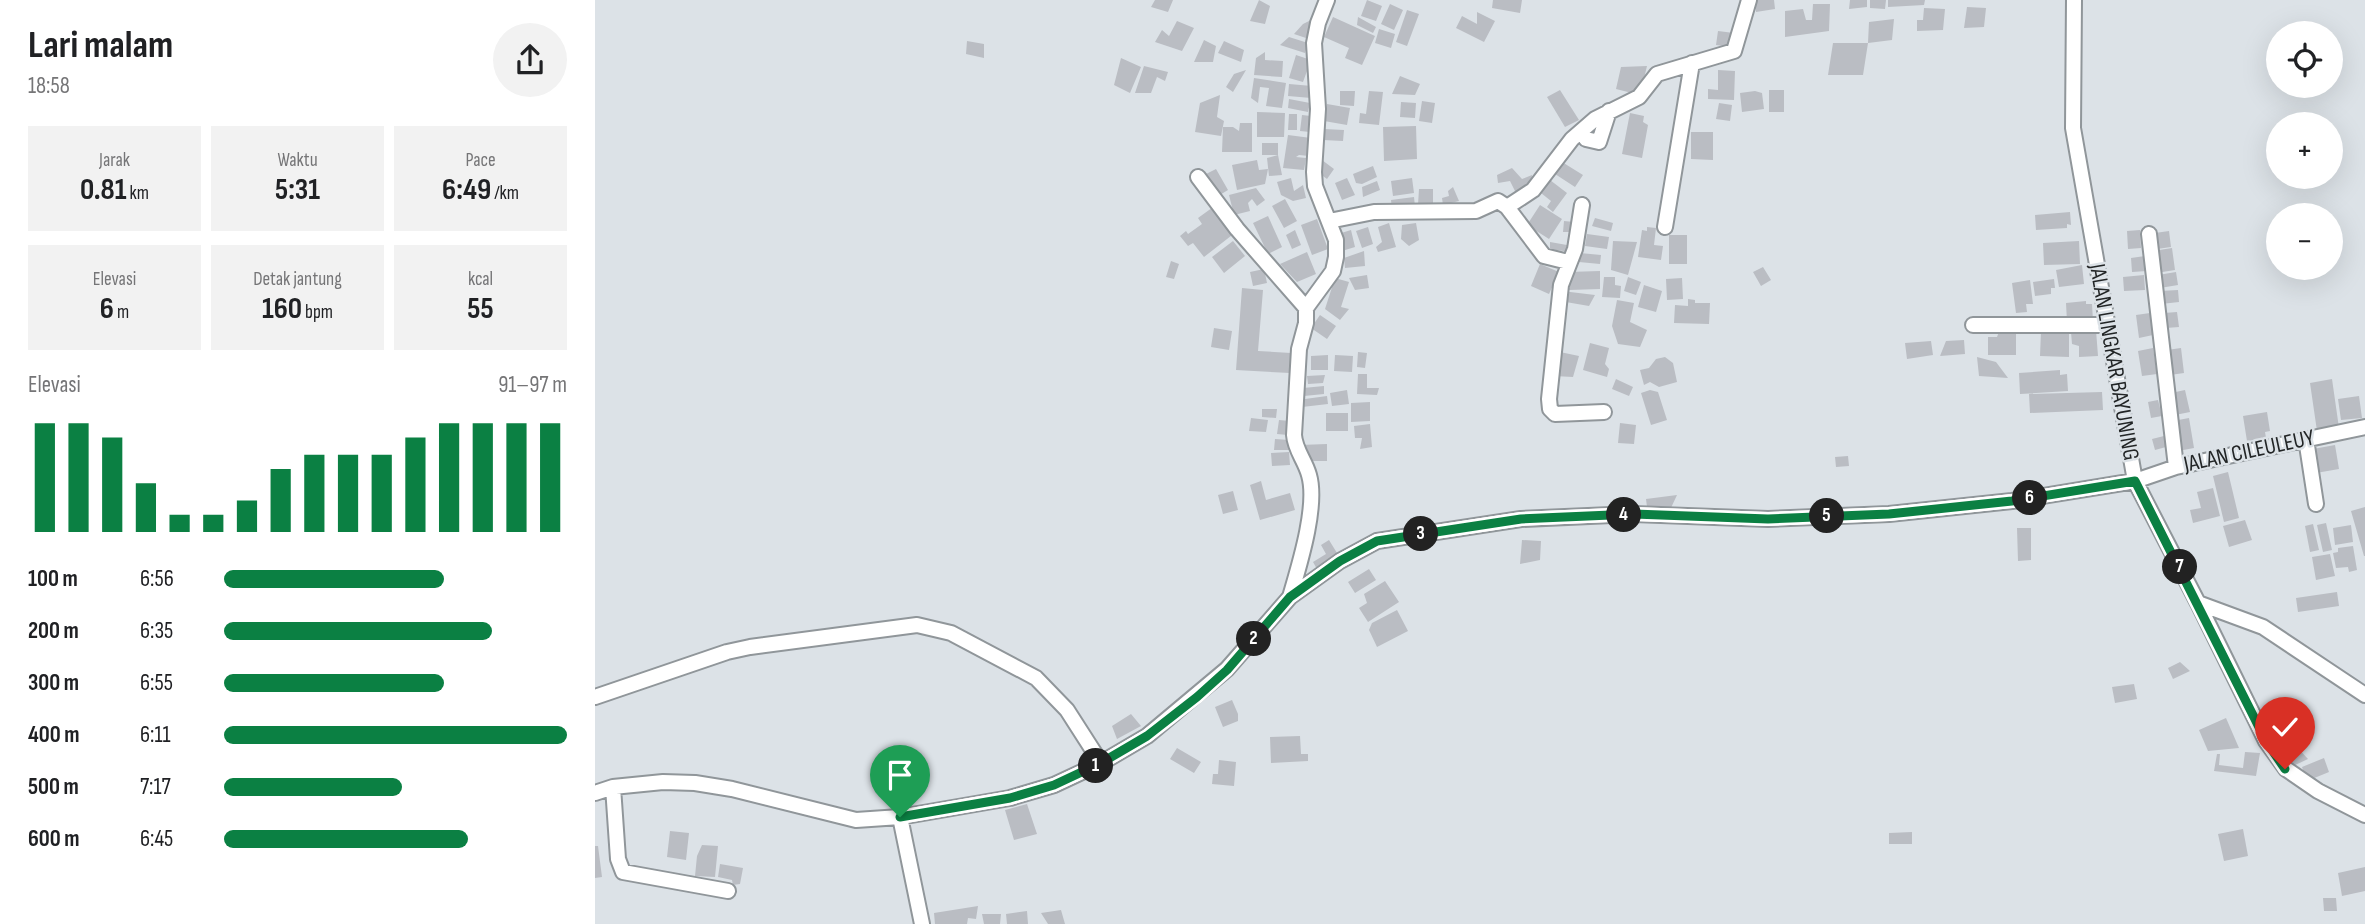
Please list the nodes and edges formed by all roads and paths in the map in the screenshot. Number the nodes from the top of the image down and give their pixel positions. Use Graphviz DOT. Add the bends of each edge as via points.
graph roads {
  1 [pos="1327,0"];
  2 [pos="1749,0"];
  3 [pos="2074,0"];
  4 [pos="1692,63"];
  5 [pos="1609,111"];
  6 [pos="1586,139"];
  7 [pos="1198,177"];
  8 [pos="1582,205"];
  9 [pos="1507,207"];
  10 [pos="1329,220"];
  11 [pos="1665,227"];
  12 [pos="2149,234"];
  13 [pos="1568,262"];
  14 [pos="1306,308"];
  15 [pos="1973,325"];
  16 [pos="2106,326"];
  17 [pos="1604,412"];
  18 [pos="2365,427"];
  19 [pos="2306,439"];
  20 [pos="2176,467"];
  21 [pos="2135,481"];
  22 [pos="2316,504"];
  23 [pos="1290,597"];
  24 [pos="2198,603"];
  25 [pos="2365,695"];
  26 [pos="595,697"];
  27 [pos="1101,763"];
  28 [pos="613,787"];
  29 [pos="595,793"];
  30 [pos="2365,815"];
  31 [pos="900,817"];
  32 [pos="728,891"];
  33 [pos="922,924"];
  1 -- 10 [label="street" via="1314,43 1318,109 1313,162 1315,186"];
  2 -- 4 [label="street" via="1734,51"];
  3 -- 16 [label="street, JALAN LINGKAR BAYUNING" via="2073,128"];
  4 -- 5 [label="street" via="1657,74 1639,97"];
  4 -- 11 [label="street"];
  5 -- 6 [label="street" via="1599,142"];
  5 -- 9 [label="street" via="1572,139 1533,190"];
  7 -- 14 [label="street"];
  8 -- 13 [label="street" via="1575,249"];
  9 -- 10 [label="street" via="1498,201 1476,211 1384,211"];
  9 -- 13 [label="street" via="1537,250"];
  10 -- 14 [label="street" via="1336,240 1333,271"];
  12 -- 20 [label="street"];
  13 -- 17 [label="street" via="1554,332 1550,409 1561,415"];
  14 -- 23 [label="street" via="1294,444 1311,487 1307,527"];
  15 -- 16 [label="street"];
  16 -- 21 [label="street, JALAN LINGKAR BAYUNING"];
  18 -- 19 [label="street, JALAN CILEULEUY"];
  19 -- 20 [label="street, JALAN CILEULEUY"];
  19 -- 22 [label="street"];
  20 -- 21 [label="street, JALAN CILEULEUY"];
  21 -- 23 [label="street, JALAN CILEULEUY" via="1889,514 1521,519 1377,541"];
  21 -- 24 [label="street, JALAN LINGKAR BAYUNING"];
  23 -- 27 [label="street" via="1227,670 1197,697 1147,736"];
  24 -- 25 [label="street" via="2263,627"];
  24 -- 30 [label="street, JALAN LINGKAR BAYUNING" via="2266,741 2285,769"];
  26 -- 27 [label="street" via="750,647 930,626 1036,678 1067,710"];
  27 -- 31 [label="street" via="1054,785 1010,798"];
  28 -- 29 [label="street"];
  28 -- 31 [label="street" via="695,783 856,820"];
  28 -- 32 [label="street" via="623,872"];
  31 -- 33 [label="street"];
}
